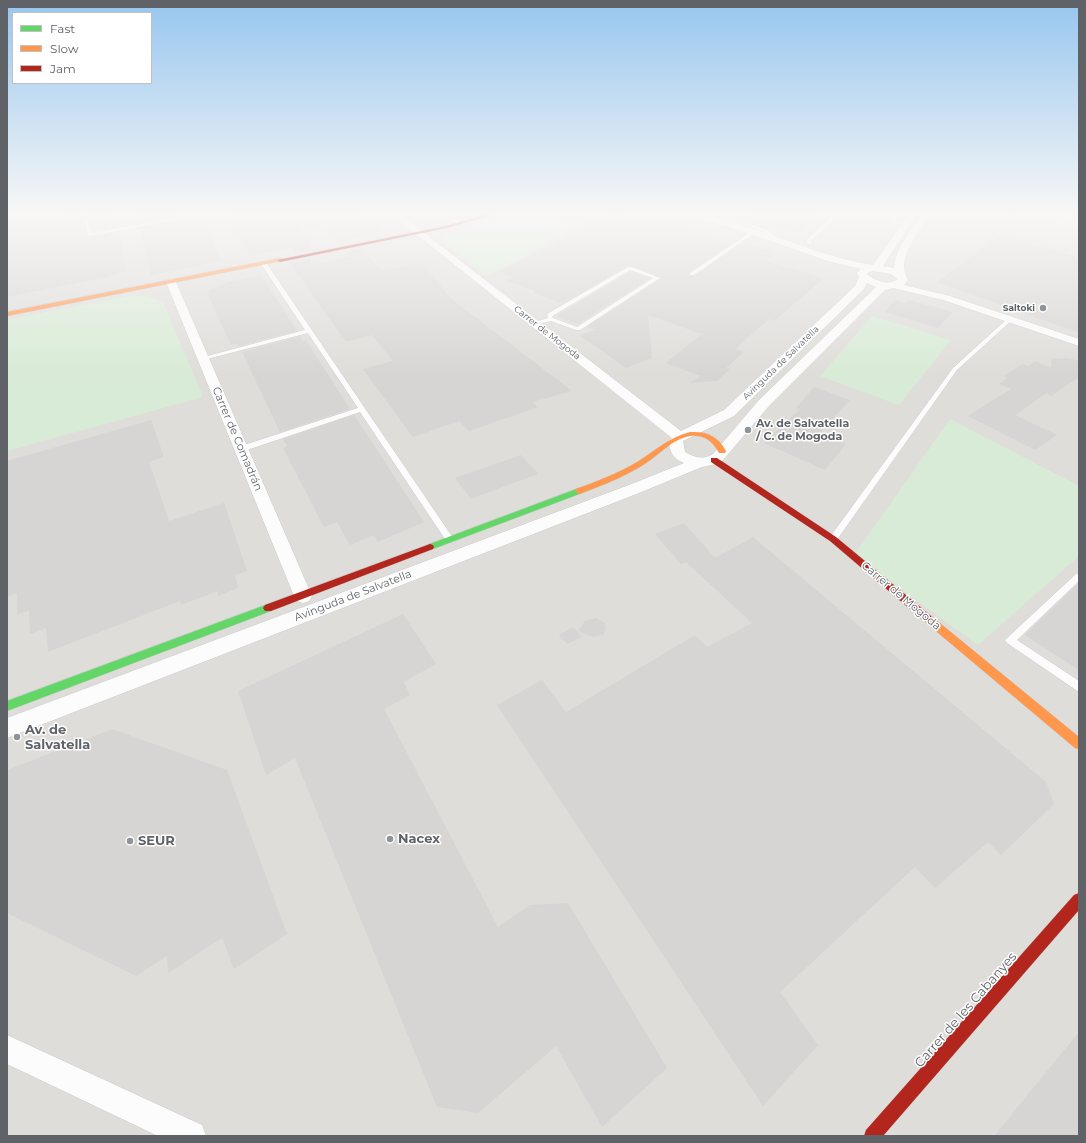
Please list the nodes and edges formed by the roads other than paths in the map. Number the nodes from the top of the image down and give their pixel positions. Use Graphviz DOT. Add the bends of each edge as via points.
graph roads {
  1 [pos="242,268"];
  2 [pos="267,268"];
  3 [pos="464,268"];
  4 [pos="629,268"];
  5 [pos="631,268"];
  6 [pos="700,268"];
  7 [pos="858,268"];
  8 [pos="871,268"];
  9 [pos="899,268"];
  10 [pos="868,272"];
  11 [pos="692,274"];
  12 [pos="901,277"];
  13 [pos="171,282"];
  14 [pos="890,285"];
  15 [pos="946,298"];
  16 [pos="7,314"];
  17 [pos="551,319"];
  18 [pos="1010,320"];
  19 [pos="534,323"];
  20 [pos="309,331"];
  21 [pos="1079,343"];
  22 [pos="203,358"];
  23 [pos="362,409"];
  24 [pos="680,438"];
  25 [pos="241,449"];
  26 [pos="712,458"];
  27 [pos="833,539"];
  28 [pos="450,540"];
  29 [pos="1079,576"];
  30 [pos="303,596"];
  31 [pos="1079,687"];
  32 [pos="7,706"];
  33 [pos="7,728"];
  34 [pos="1079,744"];
  35 [pos="1079,900"];
  36 [pos="7,1049"];
  37 [pos="191,1136"];
  38 [pos="872,1136"];
  1 -- 13 [label="street"];
  2 -- 20 [label="lane"];
  3 -- 19 [label="street, Carrer de Mogoda"];
  4 -- 17 [label="lane" via="549,315"];
  5 -- 17 [label="lane" via="657,278 578,329"];
  6 -- 11 [label="lane"];
  7 -- 10 [label="street"];
  8 -- 10 [label="street, Avinguda de Salvatella"];
  9 -- 12 [label="street"];
  10 -- 12 [label="street" via="887,270"];
  10 -- 14 [label="street" via="874,283"];
  10 -- 24 [label="street, Avinguda de Salvatella" via="860,287 729,413"];
  12 -- 14 [label="street, Avinguda de Salvatella" via="901,283"];
  12 -- 15 [label="street"];
  13 -- 16 [label="street"];
  13 -- 22 [label="street, Carrer de Comadrán"];
  14 -- 15 [label="street"];
  14 -- 26 [label="street, Avinguda de Salvatella" via="881,288"];
  15 -- 18 [label="street"];
  17 -- 19 [label="lane"];
  18 -- 21 [label="street"];
  18 -- 27 [label="lane" via="955,369"];
  19 -- 24 [label="street, Carrer de Mogoda"];
  20 -- 22 [label="lane"];
  20 -- 23 [label="lane"];
  22 -- 25 [label="street, Carrer de Comadrán"];
  23 -- 25 [label="lane"];
  23 -- 28 [label="lane"];
  24 -- 26 [label="street" via="675,446 681,456"];
  24 -- 26 [label="street, Carrer de Mogoda" via="700,434 710,437 721,446"];
  24 -- 28 [label="street, Avinguda de Salvatella" via="637,467 611,479"];
  25 -- 30 [label="street, Carrer de Comadrán"];
  26 -- 27 [label="street, Carrer de Mogoda"];
  26 -- 33 [label="street, Avinguda de Salvatella"];
  27 -- 34 [label="street, Carrer de Mogoda"];
  28 -- 30 [label="street, Avinguda de Salvatella"];
  29 -- 31 [label="lane" via="1010,640"];
  30 -- 32 [label="street, Avinguda de Salvatella"];
  35 -- 38 [label="street, Carrer de les Cabanyes"];
  36 -- 37 [label="street"];
}
